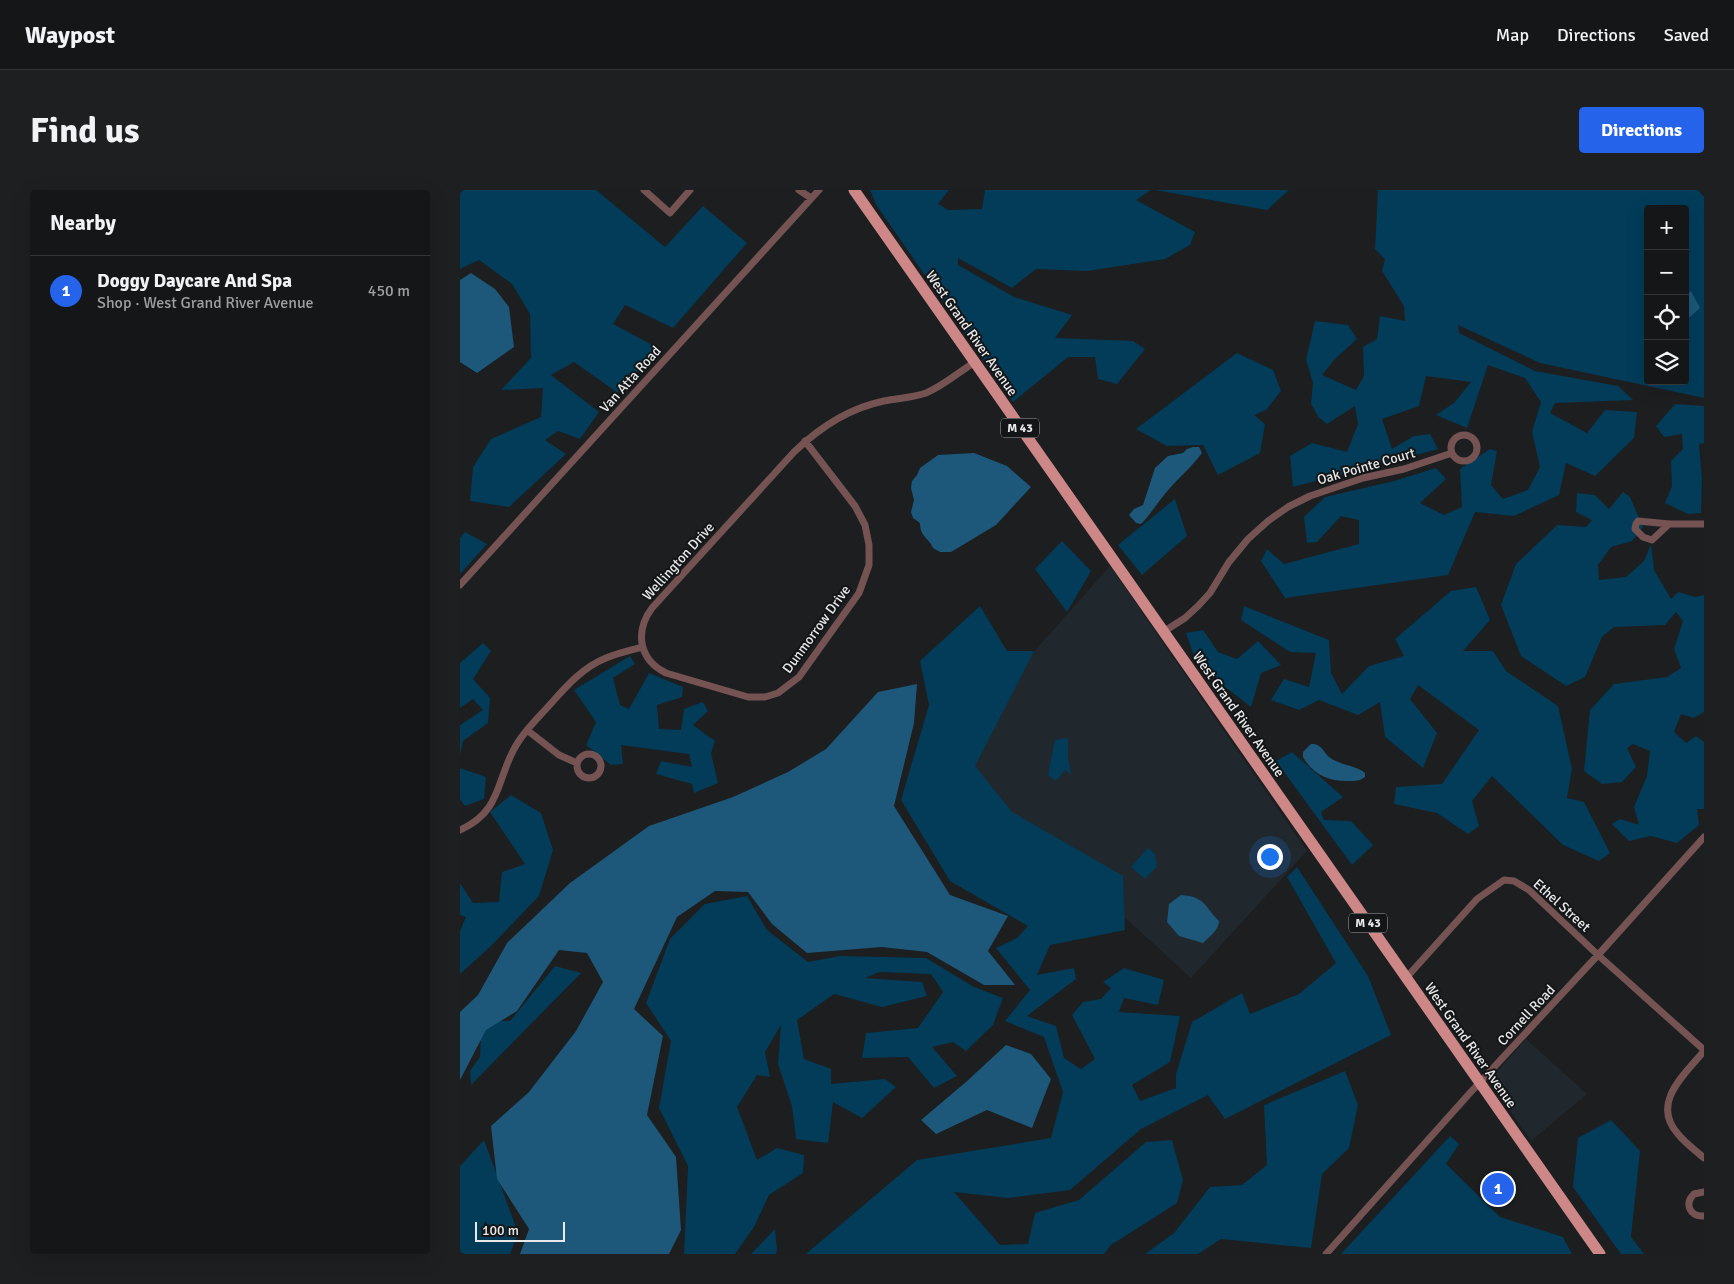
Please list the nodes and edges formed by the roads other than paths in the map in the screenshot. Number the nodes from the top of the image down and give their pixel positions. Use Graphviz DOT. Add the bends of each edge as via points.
graph roads {
  1 [pos="644,190"];
  2 [pos="690,190"];
  3 [pos="799,190"];
  4 [pos="819,190"];
  5 [pos="854,190"];
  6 [pos="811,198"];
  7 [pos="975,362"];
  8 [pos="805,442"];
  9 [pos="1452,453"];
  10 [pos="1670,524"];
  11 [pos="1704,524"];
  12 [pos="460,585"];
  13 [pos="1163,632"];
  14 [pos="643,647"];
  15 [pos="527,730"];
  16 [pos="577,763"];
  17 [pos="460,830"];
  18 [pos="1704,837"];
  19 [pos="1598,955"];
  20 [pos="1406,978"];
  21 [pos="1704,1050"];
  22 [pos="1480,1083"];
  23 [pos="1704,1158"];
  24 [pos="1704,1192"];
  25 [pos="1704,1216"];
  26 [pos="1326,1254"];
  27 [pos="1600,1254"];
  1 -- 2 [label="street" via="670,214"];
  3 -- 6 [label="street"];
  4 -- 6 [label="street, Van Atta Road"];
  5 -- 7 [label="main road, West Grand River Avenue / M 43"];
  6 -- 12 [label="street, Van Atta Road"];
  7 -- 8 [label="street, Wellington Drive" via="931,390 856,410 835,420"];
  7 -- 13 [label="main road, West Grand River Avenue / M 43"];
  8 -- 14 [label="street, Wellington Drive" via="652,608 642,628"];
  8 -- 14 [label="street, Dunmorrow Drive" via="855,506 865,525 870,559 860,592 799,677 778,693 748,697 666,673 652,663"];
  9 -- 13 [label="street, Oak Pointe Court" via="1363,478 1310,496 1288,508 1248,538 1210,593 1184,618"];
  10 -- 11 [label="street"];
  13 -- 20 [label="main road, West Grand River Avenue / M 43"];
  14 -- 15 [label="street" via="606,658 586,669"];
  15 -- 16 [label="street" via="558,755"];
  15 -- 17 [label="street" via="513,750 493,802 476,821"];
  18 -- 19 [label="street, Cornell Road"];
  19 -- 20 [label="street, Ethel Street" via="1529,890 1514,880 1508,880 1477,899"];
  19 -- 21 [label="street, Ethel Street"];
  19 -- 22 [label="street, Cornell Road"];
  20 -- 22 [label="main road, West Grand River Avenue / M 43"];
  21 -- 23 [label="street" via="1671,1092 1668,1108 1678,1134"];
  22 -- 26 [label="street, Cornell Road"];
  22 -- 27 [label="main road, West Grand River Avenue / M 43"];
  24 -- 25 [label="street" via="1694,1194 1689,1202 1693,1214"];
}
